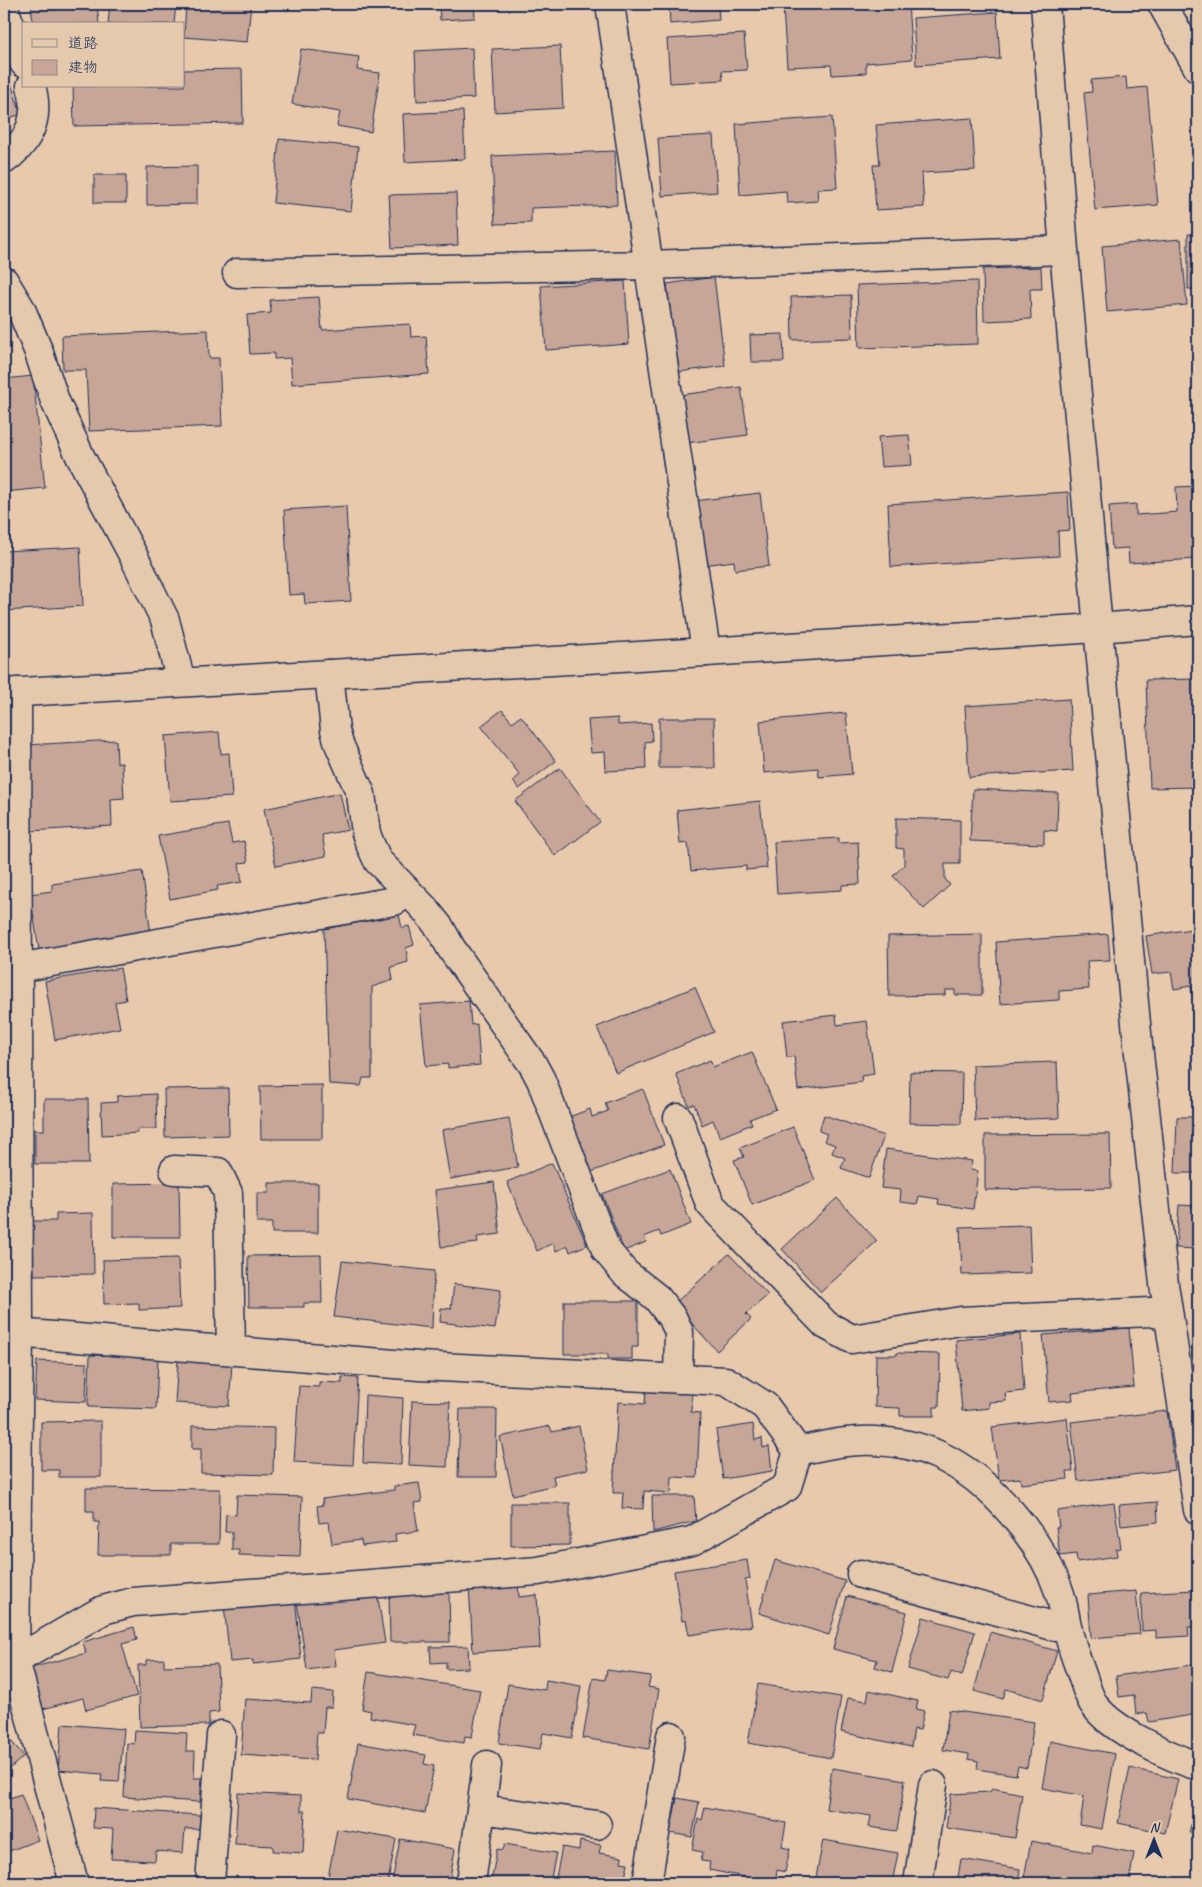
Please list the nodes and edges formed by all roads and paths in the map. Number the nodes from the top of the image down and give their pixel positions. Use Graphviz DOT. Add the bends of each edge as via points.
graph roads {
  1 [pos="610,4"];
  2 [pos="1045,4"];
  3 [pos="1162,4"];
  4 [pos="4,8"];
  5 [pos="22,58"];
  6 [pos="1198,68"];
  7 [pos="31,88"];
  8 [pos="4,160"];
  9 [pos="1064,250"];
  10 [pos="649,265"];
  11 [pos="237,273"];
  12 [pos="4,281"];
  13 [pos="1198,620"];
  14 [pos="1098,628"];
  15 [pos="706,652"];
  16 [pos="329,674"];
  17 [pos="181,682"];
  18 [pos="10,693"];
  19 [pos="407,893"];
  20 [pos="18,968"];
  21 [pos="678,1118"];
  22 [pos="174,1170"];
  23 [pos="1169,1316"];
  24 [pos="11,1332"];
  25 [pos="231,1350"];
  26 [pos="678,1379"];
  27 [pos="798,1451"];
  28 [pos="1198,1510"];
  29 [pos="861,1574"];
  30 [pos="1068,1630"];
  31 [pos="9,1664"];
  32 [pos="222,1735"];
  33 [pos="671,1736"];
  34 [pos="487,1765"];
  35 [pos="1198,1766"];
  36 [pos="933,1785"];
  37 [pos="481,1809"];
  38 [pos="597,1825"];
  39 [pos="74,1883"];
  40 [pos="210,1883"];
  41 [pos="471,1883"];
  42 [pos="647,1883"];
  43 [pos="918,1883"];
  1 -- 10 [label="main road"];
  2 -- 9 [label="main road"];
  3 -- 6 [label="main road"];
  4 -- 5 [label="main road"];
  7 -- 8 [label="main road" via="35,101 32,129"];
  9 -- 10 [label="main road"];
  9 -- 14 [label="main road"];
  10 -- 11 [label="main road"];
  10 -- 15 [label="main road"];
  12 -- 17 [label="main road" via="21,309 54,400 81,458 165,620"];
  13 -- 14 [label="main road"];
  14 -- 15 [label="main road"];
  14 -- 23 [label="main road" via="1138,1044"];
  15 -- 16 [label="main road"];
  16 -- 17 [label="main road"];
  16 -- 19 [label="main road" via="335,730 361,794 366,833 378,861"];
  17 -- 18 [label="main road"];
  18 -- 20 [label="main road"];
  19 -- 20 [label="main road" via="394,901"];
  19 -- 26 [label="main road" via="440,928 533,1065 606,1250 625,1274 657,1298 673,1319 679,1332"];
  20 -- 24 [label="main road"];
  21 -- 23 [label="main road" via="710,1204 826,1325 847,1337 864,1338 961,1321 1150,1312"];
  22 -- 25 [label="main road" via="218,1172 228,1193"];
  23 -- 28 [label="main road"];
  24 -- 25 [label="main road"];
  24 -- 31 [label="main road"];
  25 -- 26 [label="main road" via="419,1366"];
  26 -- 27 [label="main road" via="726,1381 765,1406"];
  27 -- 30 [label="main road" via="875,1440 910,1445 937,1454 962,1468 982,1483 1023,1526 1060,1594"];
  27 -- 31 [label="main road" via="788,1487 692,1541 538,1571 133,1602 103,1610"];
  29 -- 30 [label="main road"];
  30 -- 35 [label="main road" via="1086,1689 1095,1706 1122,1730"];
  31 -- 39 [label="main road"];
  32 -- 40 [label="main road"];
  33 -- 42 [label="main road"];
  34 -- 37 [label="main road"];
  36 -- 43 [label="main road"];
  37 -- 38 [label="main road"];
  37 -- 41 [label="main road"];
}
